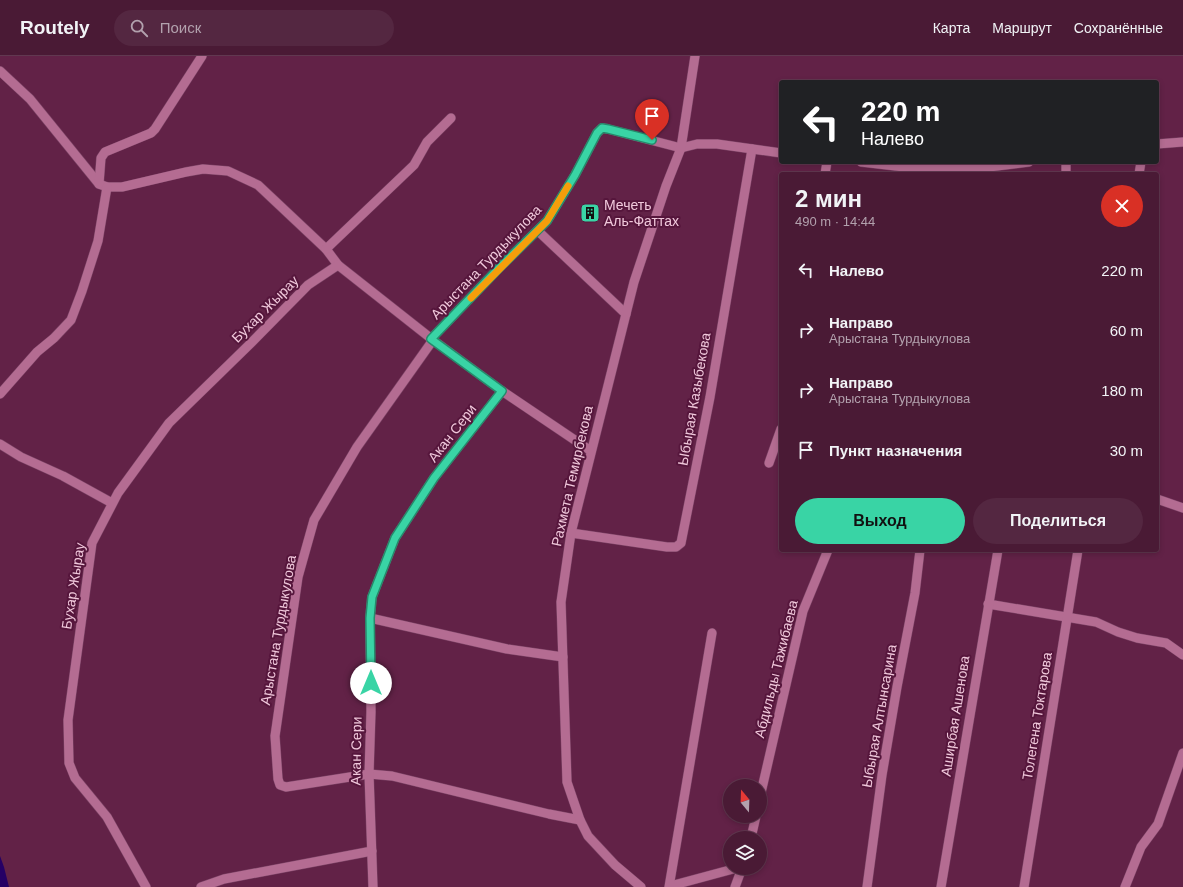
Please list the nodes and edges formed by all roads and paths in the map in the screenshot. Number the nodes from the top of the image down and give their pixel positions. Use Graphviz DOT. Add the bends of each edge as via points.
graph roads {
  1 [pos="202,56"];
  2 [pos="695,56"];
  3 [pos="0,71"];
  4 [pos="451,118"];
  5 [pos="1183,142"];
  6 [pos="1159,144"];
  7 [pos="681,148"];
  8 [pos="752,149"];
  9 [pos="779,153"];
  10 [pos="878,164"];
  11 [pos="1019,164"];
  12 [pos="988,170"];
  13 [pos="103,186"];
  14 [pos="538,231"];
  15 [pos="326,249"];
  16 [pos="338,266"];
  17 [pos="626,314"];
  18 [pos="432,340"];
  19 [pos="502,391"];
  20 [pos="0,394"];
  21 [pos="779,435"];
  22 [pos="0,444"];
  23 [pos="591,451"];
  24 [pos="769,463"];
  25 [pos="1159,500"];
  26 [pos="112,504"];
  27 [pos="1183,508"];
  28 [pos="571,533"];
  29 [pos="827,552"];
  30 [pos="920,552"];
  31 [pos="998,552"];
  32 [pos="1078,552"];
  33 [pos="988,604"];
  34 [pos="1067,617"];
  35 [pos="370,618"];
  36 [pos="712,633"];
  37 [pos="1183,655"];
  38 [pos="563,657"];
  39 [pos="1183,752"];
  40 [pos="369,774"];
  41 [pos="764,779"];
  42 [pos="580,820"];
  43 [pos="372,851"];
  44 [pos="723,872"];
  45 [pos="739,875"];
  46 [pos="670,886"];
  47 [pos="146,887"];
  48 [pos="201,887"];
  49 [pos="373,887"];
  50 [pos="641,887"];
  51 [pos="735,887"];
  52 [pos="867,887"];
  53 [pos="941,887"];
  54 [pos="1024,887"];
  55 [pos="1125,887"];
  1 -- 13 [label="street" via="155,129 102,154"];
  2 -- 7 [label="street, Рахмета Темирбекова"];
  3 -- 13 [label="street" via="30,98"];
  4 -- 15 [label="street" via="427,142 414,165"];
  5 -- 6 [label="street"];
  7 -- 8 [label="street" via="697,144 717,144"];
  7 -- 14 [label="street, Арыстана Турдыкулова" via="602,128 547,221"];
  7 -- 17 [label="street, Рахмета Темирбекова" via="636,275"];
  8 -- 9 [label="street"];
  8 -- 28 [label="street, Ыбырая Казыбекова" via="708,405 681,543 676,547 667,547"];
  10 -- 12 [label="street" via="921,169"];
  11 -- 12 [label="street"];
  13 -- 15 [label="street" via="122,187 203,169 228,171 258,185"];
  13 -- 20 [label="street" via="98,241 71,320 37,352"];
  14 -- 17 [label="street"];
  14 -- 18 [label="street, Арыстана Турдыкулова" via="499,268"];
  15 -- 16 [label="street"];
  16 -- 18 [label="street"];
  16 -- 26 [label="street, Бухар Жырау" via="308,285 169,423"];
  17 -- 23 [label="street, Рахмета Темирбекова"];
  18 -- 19 [label="street"];
  18 -- 40 [label="street, Арыстана Турдыкулова" via="357,447 314,520 298,577 275,736 280,785 286,787"];
  19 -- 23 [label="street"];
  19 -- 35 [label="street, Акан Сери" via="434,478 395,538 372,597"];
  21 -- 24 [label="street"];
  22 -- 26 [label="street"];
  23 -- 28 [label="street, Рахмета Темирбекова"];
  25 -- 27 [label="street"];
  26 -- 47 [label="street, Бухар Жырау" via="92,544 68,720 68,752 75,778 107,817"];
  28 -- 38 [label="street, Рахмета Темирбекова" via="561,602"];
  29 -- 41 [label="street, Абдильды Тажибаева" via="803,611"];
  30 -- 52 [label="street, Ыбырая Алтынсарина" via="915,593 882,775"];
  31 -- 33 [label="street, Аширбая Ашенова"];
  32 -- 34 [label="street, Толегена Токтарова"];
  33 -- 34 [label="street"];
  33 -- 53 [label="street, Аширбая Ашенова"];
  34 -- 37 [label="street" via="1096,622 1137,638 1166,643"];
  34 -- 54 [label="street, Толегена Токтарова"];
  35 -- 38 [label="street" via="508,649"];
  35 -- 40 [label="street, Акан Сери"];
  36 -- 46 [label="street"];
  38 -- 42 [label="street, Рахмета Темирбекова" via="567,782"];
  39 -- 55 [label="street" via="1158,824 1141,847"];
  40 -- 42 [label="street" via="392,776"];
  40 -- 43 [label="street, Акан Сери"];
  42 -- 50 [label="street, Рахмета Темирбекова" via="588,836 615,865"];
  43 -- 48 [label="street" via="224,879"];
  43 -- 49 [label="street, Акан Сери"];
  44 -- 46 [label="street"];
  45 -- 51 [label="street"];
}
